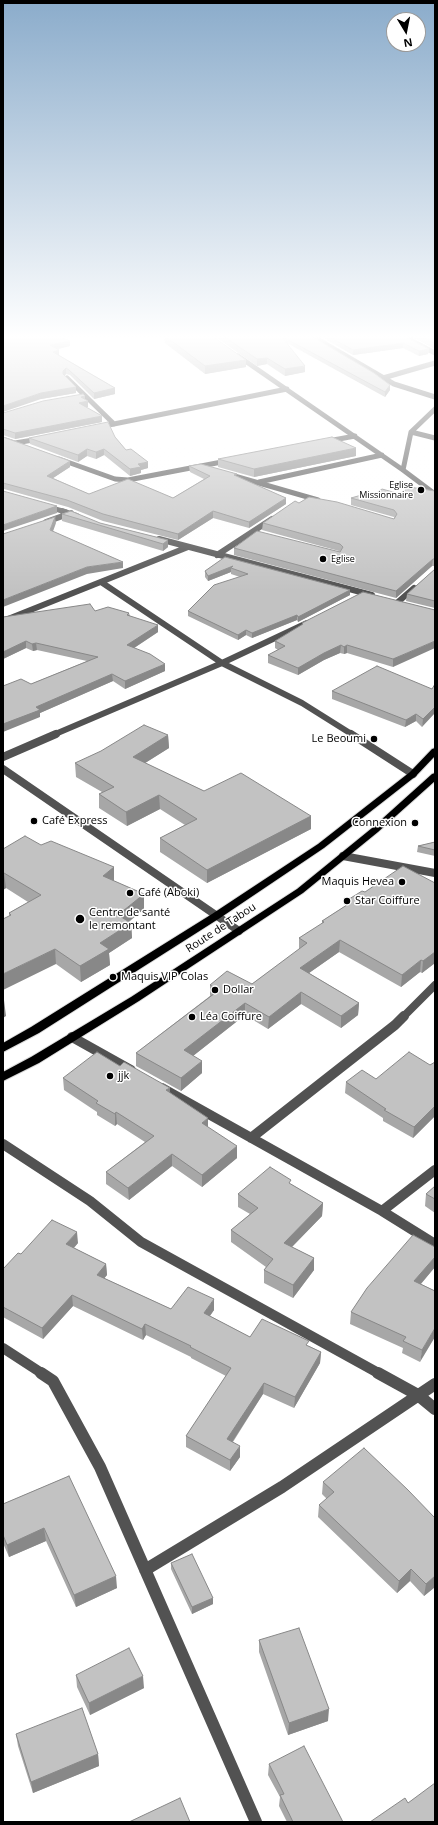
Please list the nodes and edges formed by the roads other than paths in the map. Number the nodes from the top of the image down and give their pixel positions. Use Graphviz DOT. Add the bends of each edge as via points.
graph roads {
  1 [pos="111,421"];
  2 [pos="128,421"];
  3 [pos="334,421"];
  4 [pos="422,421"];
  5 [pos="114,424"];
  6 [pos="91,428"];
  7 [pos="411,432"];
  8 [pos="355,436"];
  9 [pos="46,437"];
  10 [pos="435,438"];
  11 [pos="3,439"];
  12 [pos="324,442"];
  13 [pos="15,444"];
  14 [pos="30,448"];
  15 [pos="382,455"];
  16 [pos="51,456"];
  17 [pos="232,460"];
  18 [pos="202,466"];
  19 [pos="216,470"];
  20 [pos="403,470"];
  21 [pos="223,472"];
  22 [pos="258,482"];
  23 [pos="435,494"];
  24 [pos="306,496"];
  25 [pos="300,500"];
  26 [pos="327,502"];
  27 [pos="41,504"];
  28 [pos="71,513"];
  29 [pos="276,516"];
  30 [pos="83,518"];
  31 [pos="41,523"];
  32 [pos="252,532"];
  33 [pos="259,534"];
  34 [pos="152,538"];
  35 [pos="188,547"];
  36 [pos="218,555"];
  37 [pos="101,582"];
  38 [pos="419,583"];
  39 [pos="364,593"];
  40 [pos="378,596"];
  41 [pos="351,600"];
  42 [pos="391,600"];
  43 [pos="398,602"];
  44 [pos="406,604"];
  45 [pos="311,620"];
  46 [pos="3,621"];
  47 [pos="222,663"];
  48 [pos="435,752"];
  49 [pos="3,757"];
  50 [pos="3,769"];
  51 [pos="413,774"];
  52 [pos="435,776"];
  53 [pos="343,856"];
  54 [pos="435,873"];
  55 [pos="216,916"];
  56 [pos="239,931"];
  57 [pos="435,985"];
  58 [pos="72,1037"];
  59 [pos="3,1048"];
  60 [pos="141,1076"];
  61 [pos="3,1077"];
  62 [pos="155,1084"];
  63 [pos="251,1138"];
  64 [pos="3,1144"];
  65 [pos="435,1170"];
  66 [pos="382,1211"];
  67 [pos="435,1244"];
  68 [pos="3,1348"];
  69 [pos="435,1384"];
  70 [pos="418,1395"];
  71 [pos="435,1409"];
  72 [pos="145,1570"];
  73 [pos="256,1822"];
  1 -- 5 [label="street"];
  2 -- 5 [label="street"];
  3 -- 8 [label="street"];
  4 -- 7 [label="street"];
  5 -- 6 [label="street"];
  7 -- 10 [label="street"];
  7 -- 20 [label="street"];
  8 -- 12 [label="street"];
  8 -- 15 [label="street"];
  9 -- 13 [label="street"];
  11 -- 13 [label="street"];
  13 -- 14 [label="street"];
  15 -- 20 [label="street"];
  15 -- 22 [label="street"];
  16 -- 18 [label="street" via="115,479 128,480"];
  17 -- 18 [label="street"];
  18 -- 19 [label="street"];
  20 -- 23 [label="street"];
  21 -- 22 [label="street"];
  22 -- 24 [label="street"];
  24 -- 25 [label="street"];
  24 -- 26 [label="street"];
  27 -- 28 [label="street"];
  28 -- 30 [label="street"];
  28 -- 31 [label="street"];
  29 -- 32 [label="street"];
  32 -- 33 [label="street"];
  32 -- 36 [label="street"];
  34 -- 35 [label="street"];
  35 -- 36 [label="street"];
  35 -- 37 [label="street"];
  36 -- 39 [label="street"];
  37 -- 46 [label="street"];
  37 -- 47 [label="street"];
  38 -- 43 [label="street"];
  39 -- 40 [label="street"];
  39 -- 41 [label="street"];
  42 -- 43 [label="street"];
  43 -- 44 [label="street"];
  45 -- 47 [label="street"];
  47 -- 49 [label="street"];
  47 -- 51 [label="street" via="302,704"];
  48 -- 51 [label="main road, Route de Tabou"];
  50 -- 55 [label="street"];
  51 -- 55 [label="main road, Route de Tabou" via="321,846"];
  52 -- 53 [label="main road, Route de Tabou"];
  53 -- 54 [label="street"];
  53 -- 56 [label="main road, Route de Tabou" via="300,891"];
  55 -- 56 [label="street"];
  55 -- 59 [label="main road, Route de Tabou"];
  56 -- 58 [label="main road, Route de Tabou"];
  57 -- 63 [label="street" via="395,1025"];
  58 -- 60 [label="street"];
  58 -- 61 [label="main road, Route de Tabou"];
  62 -- 63 [label="street"];
  63 -- 66 [label="street"];
  64 -- 70 [label="street" via="90,1201 141,1242"];
  65 -- 66 [label="street"];
  66 -- 67 [label="street"];
  68 -- 72 [label="street" via="53,1381 100,1467"];
  69 -- 70 [label="street"];
  70 -- 71 [label="street"];
  70 -- 72 [label="street" via="282,1487"];
  72 -- 73 [label="street"];
}
